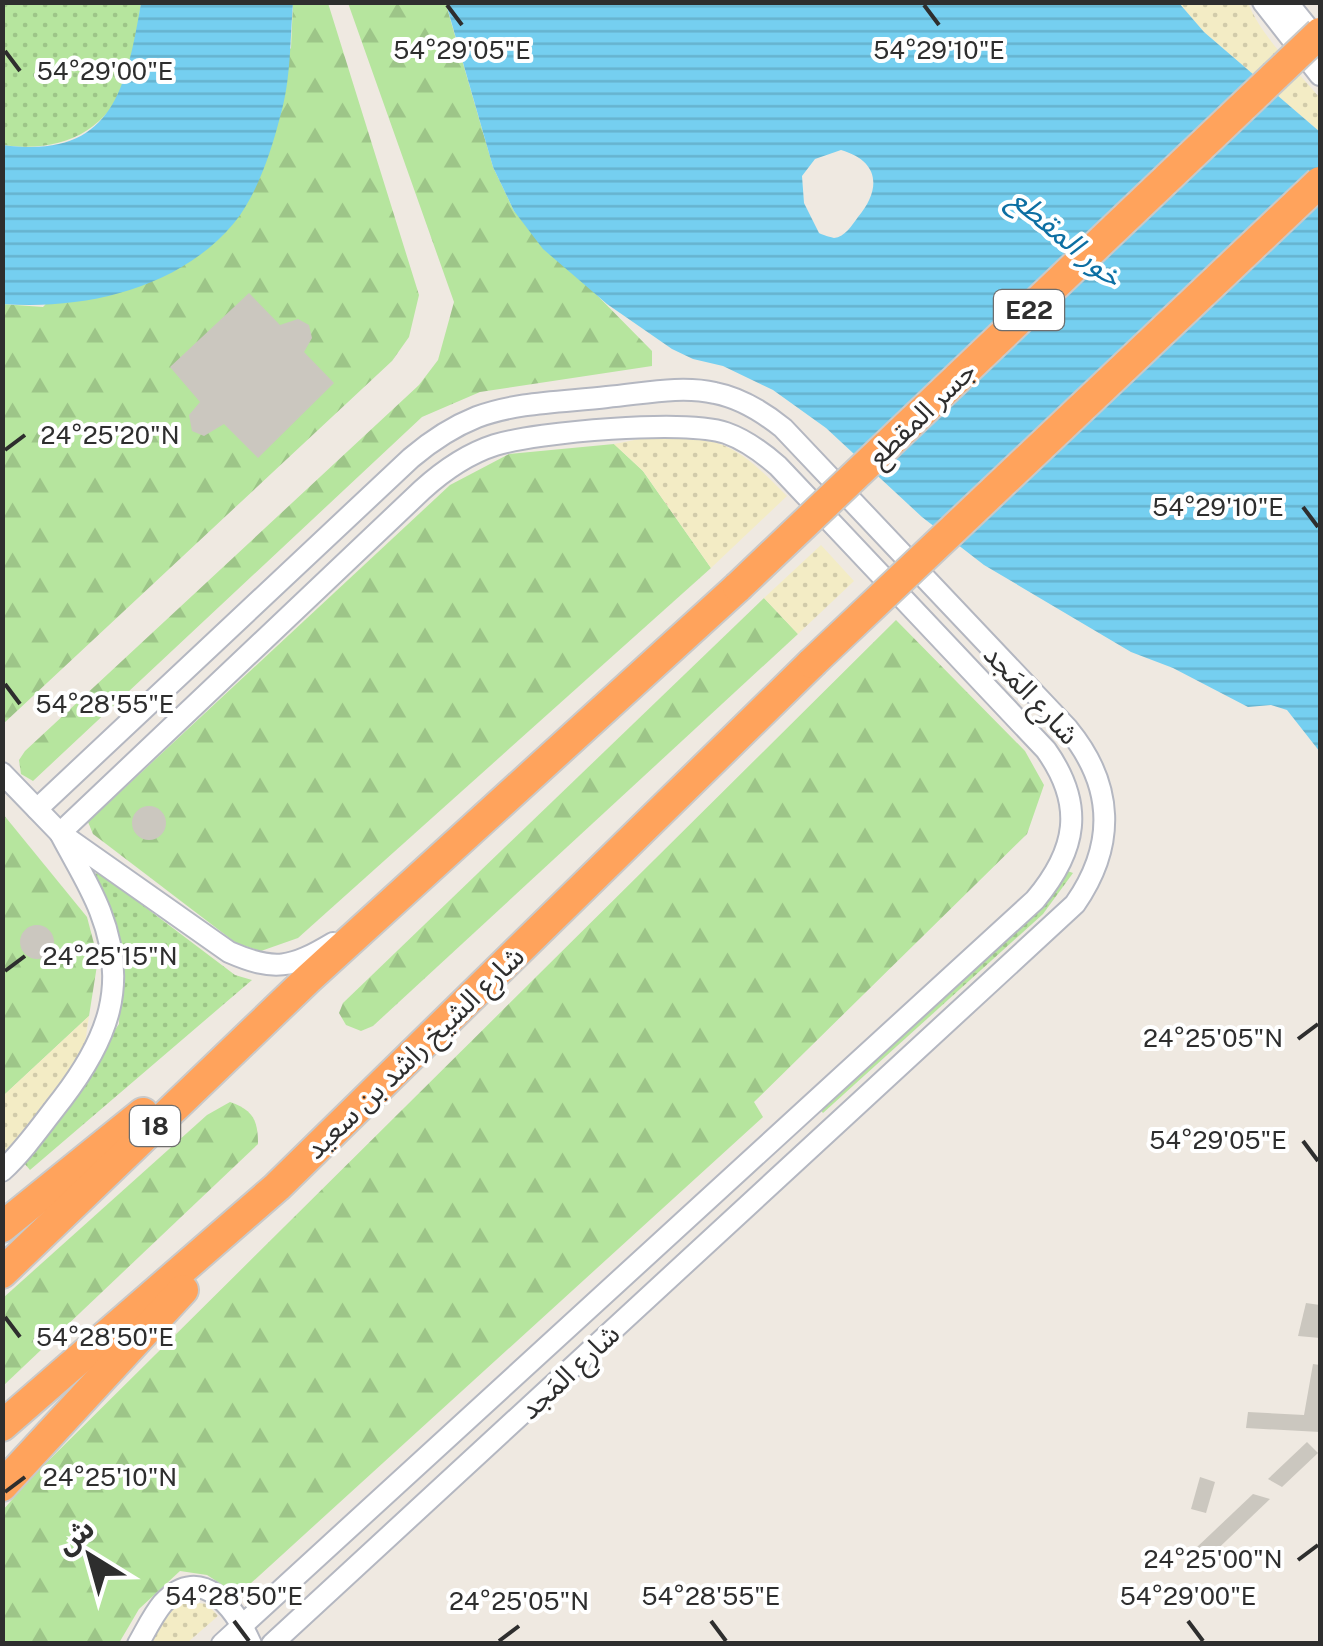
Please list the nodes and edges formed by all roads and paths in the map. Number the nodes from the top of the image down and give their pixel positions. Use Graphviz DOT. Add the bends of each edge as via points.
graph roads {
  1 [pos="1263,2"];
  2 [pos="1287,2"];
  3 [pos="1320,34"];
  4 [pos="1320,44"];
  5 [pos="1320,75"];
  6 [pos="1320,182"];
  7 [pos="738,587"];
  8 [pos="2,773"];
  9 [pos="38,809"];
  10 [pos="60,833"];
  11 [pos="378,916"];
  12 [pos="308,979"];
  13 [pos="2,1170"];
  14 [pos="277,1186"];
  15 [pos="2,1227"];
  16 [pos="2,1273"];
  17 [pos="2,1426"];
  18 [pos="2,1486"];
  19 [pos="247,1634"];
  20 [pos="138,1644"];
  21 [pos="222,1644"];
  22 [pos="272,1644"];
  1 -- 5 [label="street"];
  2 -- 4 [label="street"];
  3 -- 7 [label="highway, جسر المقطع / E22, bridge"];
  6 -- 14 [label="highway, شارع الشيخ راشد بن سعيد, bridge" via="812,662"];
  7 -- 11 [label="highway, 18"];
  8 -- 9 [label="street"];
  9 -- 10 [label="street"];
  9 -- 22 [label="street, شارع المَجد" via="443,434 518,406 678,390 734,398 784,428 1068,730 1100,784 1104,839 1075,904"];
  10 -- 11 [label="street" via="254,963 289,966"];
  10 -- 13 [label="street" via="101,912 111,958 109,1022 76,1080"];
  10 -- 19 [label="street, شارع المَجد" via="454,464 511,440 685,425 726,432 778,466 1046,750 1070,794 1067,850 1035,900"];
  11 -- 12 [label="highway, 18"];
  12 -- 15 [label="highway"];
  12 -- 16 [label="highway, 18"];
  14 -- 17 [label="highway, شارع الشيخ راشد بن سعيد"];
  14 -- 18 [label="highway"];
  19 -- 20 [label="street" via="223,1598 187,1589 164,1602"];
  19 -- 21 [label="street, شارع المَجد"];
}
